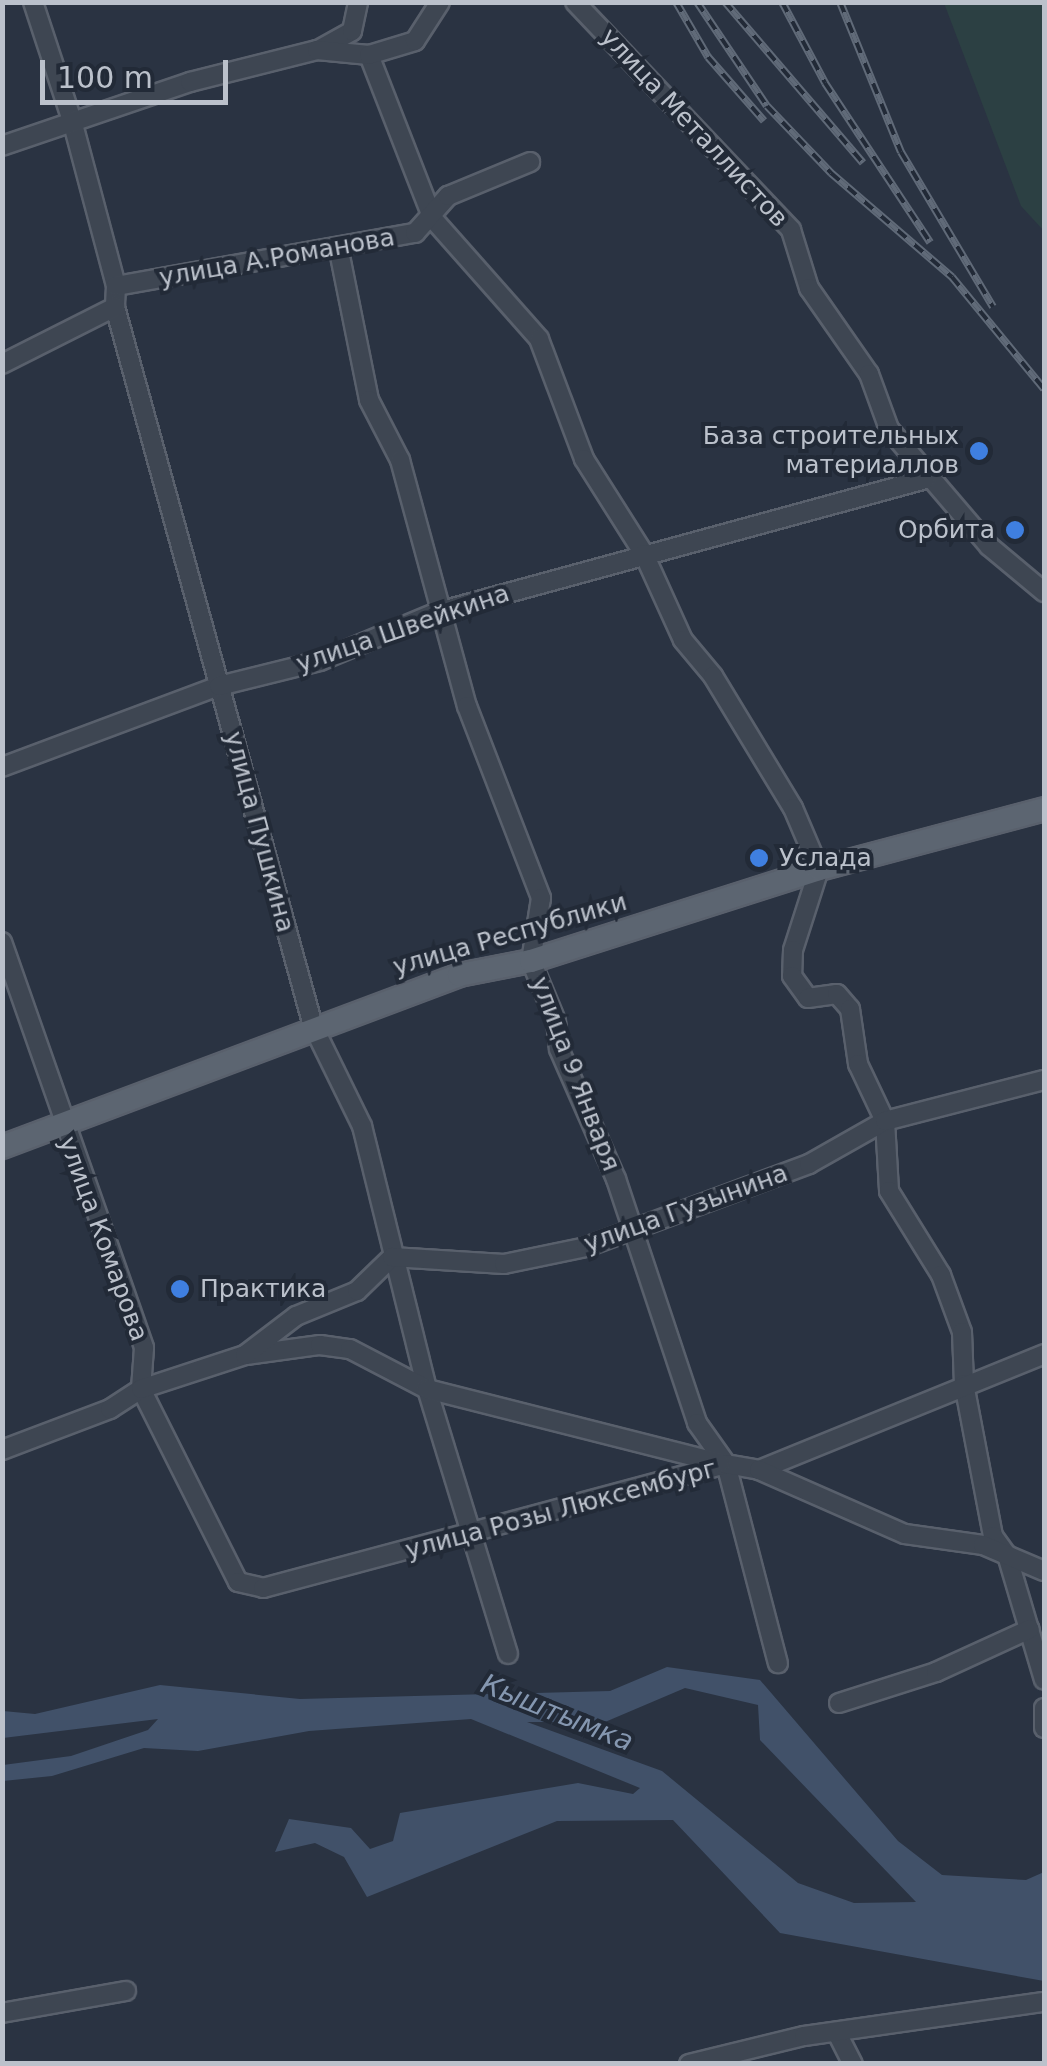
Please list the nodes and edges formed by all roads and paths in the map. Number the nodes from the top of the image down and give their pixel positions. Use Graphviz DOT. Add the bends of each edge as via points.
graph roads {
  1 [pos="33,2"];
  2 [pos="358,2"];
  3 [pos="440,2"];
  4 [pos="575,2"];
  5 [pos="317,50"];
  6 [pos="369,55"];
  7 [pos="73,124"];
  8 [pos="2,146"];
  9 [pos="530,162"];
  10 [pos="433,219"];
  11 [pos="340,251"];
  12 [pos="116,286"];
  13 [pos="115,307"];
  14 [pos="2,364"];
  15 [pos="926,479"];
  16 [pos="644,554"];
  17 [pos="1044,592"];
  18 [pos="438,612"];
  19 [pos="219,686"];
  20 [pos="2,767"];
  21 [pos="1044,808"];
  22 [pos="819,868"];
  23 [pos="2,942"];
  24 [pos="530,960"];
  25 [pos="313,1026"];
  26 [pos="1044,1080"];
  27 [pos="885,1121"];
  28 [pos="62,1124"];
  29 [pos="2,1148"];
  30 [pos="628,1230"];
  31 [pos="392,1257"];
  32 [pos="1044,1354"];
  33 [pos="244,1355"];
  34 [pos="964,1384"];
  35 [pos="141,1389"];
  36 [pos="426,1389"];
  37 [pos="2,1450"];
  38 [pos="726,1464"];
  39 [pos="759,1470"];
  40 [pos="474,1536"];
  41 [pos="1007,1555"];
  42 [pos="1044,1571"];
  43 [pos="238,1582"];
  44 [pos="1030,1629"];
  45 [pos="508,1654"];
  46 [pos="778,1663"];
  47 [pos="1044,1680"];
  48 [pos="839,1702"];
  49 [pos="1044,1708"];
  50 [pos="1044,1728"];
  51 [pos="126,1991"];
  52 [pos="1044,2002"];
  53 [pos="2,2013"];
  54 [pos="838,2035"];
  55 [pos="689,2064"];
  56 [pos="853,2064"];
  1 -- 7 [label="street, улица Пушкина"];
  2 -- 5 [label="street" via="352,30"];
  3 -- 6 [label="street" via="415,41"];
  4 -- 15 [label="street, улица Металлистов" via="791,230 809,288 850,342 889,429"];
  5 -- 6 [label="street"];
  5 -- 7 [label="street" via="190,82"];
  6 -- 10 [label="street"];
  7 -- 8 [label="street"];
  7 -- 12 [label="street, улица Пушкина"];
  9 -- 10 [label="street, улица А.Романова" via="448,196"];
  10 -- 11 [label="street, улица А.Романова" via="415,233"];
  10 -- 16 [label="street" via="539,339 584,459"];
  11 -- 12 [label="street, улица А.Романова" via="261,256"];
  11 -- 18 [label="street, улица 9 Января" via="369,400 400,460"];
  12 -- 13 [label="street, улица Пушкина"];
  13 -- 14 [label="street"];
  13 -- 19 [label="street, улица Пушкина"];
  15 -- 16 [label="street, улица Швейкина"];
  15 -- 17 [label="street, улица Металлистов"];
  16 -- 18 [label="street, улица Швейкина"];
  16 -- 22 [label="street" via="683,640 793,808"];
  18 -- 19 [label="street, улица Швейкина" via="320,661"];
  18 -- 24 [label="street, улица 9 Января" via="466,706 541,898"];
  19 -- 20 [label="street, улица Швейкина"];
  19 -- 25 [label="street, улица Пушкина"];
  21 -- 22 [label="main road, улица Республики"];
  22 -- 24 [label="main road, улица Республики"];
  22 -- 27 [label="street" via="793,950 792,976 808,998 838,994 850,1008 858,1064"];
  23 -- 28 [label="street, улица Комарова"];
  24 -- 25 [label="main road, улица Республики" via="459,975"];
  24 -- 30 [label="street, улица 9 Января" via="616,1179"];
  25 -- 28 [label="main road, улица Республики"];
  25 -- 31 [label="street, улица Пушкина" via="362,1126"];
  26 -- 27 [label="street, улица Гузынина"];
  27 -- 30 [label="street, улица Гузынина" via="809,1164"];
  27 -- 34 [label="street" via="889,1191 941,1275 962,1332"];
  28 -- 29 [label="main road, улица Республики"];
  28 -- 35 [label="street, улица Комарова" via="144,1348"];
  30 -- 31 [label="street, улица Гузынина" via="586,1247 504,1264"];
  30 -- 38 [label="street, улица 9 Января" via="697,1423"];
  31 -- 33 [label="street" via="358,1291 296,1316"];
  31 -- 36 [label="street, улица Пушкина"];
  32 -- 34 [label="street"];
  33 -- 35 [label="street"];
  33 -- 36 [label="street" via="320,1345 350,1349"];
  34 -- 39 [label="street"];
  34 -- 41 [label="street" via="994,1536"];
  35 -- 37 [label="street" via="110,1410"];
  35 -- 43 [label="street, улица Комарова"];
  36 -- 38 [label="street"];
  36 -- 40 [label="street, улица Пушкина"];
  38 -- 39 [label="street, улица Розы Люксембург"];
  38 -- 40 [label="street, улица Розы Люксембург"];
  38 -- 46 [label="street, улица 9 Января"];
  39 -- 41 [label="street, улица Розы Люксембург" via="905,1534"];
  40 -- 43 [label="street, улица Розы Люксембург" via="263,1588"];
  40 -- 45 [label="street, улица Пушкина"];
  41 -- 42 [label="street, улица Розы Люксембург"];
  41 -- 44 [label="street"];
  44 -- 47 [label="street"];
  44 -- 48 [label="street" via="936,1672"];
  49 -- 50 [label="street"];
  51 -- 53 [label="street"];
  52 -- 54 [label="street"];
  54 -- 55 [label="street" via="804,2036"];
  54 -- 56 [label="street"];
}
